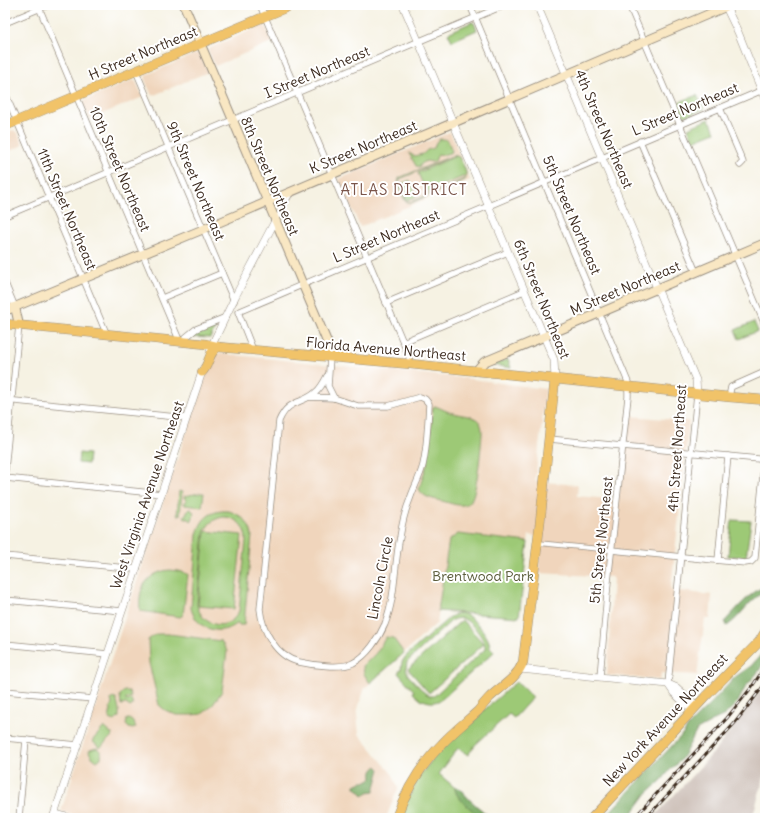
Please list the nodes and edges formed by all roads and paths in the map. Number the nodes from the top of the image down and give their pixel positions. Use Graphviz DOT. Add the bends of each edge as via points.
graph roads {
  1 [pos="48,5"];
  2 [pos="184,5"];
  3 [pos="260,5"];
  4 [pos="292,5"];
  5 [pos="403,5"];
  6 [pos="470,5"];
  7 [pos="505,5"];
  8 [pos="537,5"];
  9 [pos="629,5"];
  10 [pos="727,6"];
  11 [pos="39,7"];
  12 [pos="265,16"];
  13 [pos="475,17"];
  14 [pos="5,23"];
  15 [pos="419,41"];
  16 [pos="645,41"];
  17 [pos="200,44"];
  18 [pos="136,71"];
  19 [pos="566,74"];
  20 [pos="763,90"];
  21 [pos="5,93"];
  22 [pos="297,93"];
  23 [pos="77,96"];
  24 [pos="510,99"];
  25 [pos="765,99"];
  26 [pos="720,108"];
  27 [pos="233,120"];
  28 [pos="17,121"];
  29 [pos="453,123"];
  30 [pos="680,124"];
  31 [pos="5,126"];
  32 [pos="640,141"];
  33 [pos="168,148"];
  34 [pos="601,157"];
  35 [pos="740,165"];
  36 [pos="109,172"];
  37 [pos="332,175"];
  38 [pos="545,182"];
  39 [pos="292,191"];
  40 [pos="50,198"];
  41 [pos="267,201"];
  42 [pos="488,206"];
  43 [pos="5,216"];
  44 [pos="275,221"];
  45 [pos="203,229"];
  46 [pos="765,243"];
  47 [pos="508,252"];
  48 [pos="144,254"];
  49 [pos="736,256"];
  50 [pos="367,257"];
  51 [pos="696,272"];
  52 [pos="222,273"];
  53 [pos="84,279"];
  54 [pos="5,283"];
  55 [pos="302,284"];
  56 [pos="657,288"];
  57 [pos="524,290"];
  58 [pos="162,298"];
  59 [pos="234,301"];
  60 [pos="386,303"];
  61 [pos="15,307"];
  62 [pos="5,311"];
  63 [pos="600,312"];
  64 [pos="226,317"];
  65 [pos="5,324"];
  66 [pos="19,325"];
  67 [pos="765,325"];
  68 [pos="107,335"];
  69 [pos="544,336"];
  70 [pos="180,342"];
  71 [pos="402,342"];
  72 [pos="215,346"];
  73 [pos="253,350"];
  74 [pos="330,357"];
  75 [pos="410,364"];
  76 [pos="476,371"];
  77 [pos="202,372"];
  78 [pos="765,372"];
  79 [pos="327,376"];
  80 [pos="556,379"];
  81 [pos="629,387"];
  82 [pos="696,394"];
  83 [pos="308,397"];
  84 [pos="729,397"];
  85 [pos="334,398"];
  86 [pos="5,400"];
  87 [pos="12,400"];
  88 [pos="765,400"];
  89 [pos="187,418"];
  90 [pos="549,439"];
  91 [pos="622,446"];
  92 [pos="691,452"];
  93 [pos="728,456"];
  94 [pos="5,470"];
  95 [pos="5,478"];
  96 [pos="162,494"];
  97 [pos="537,543"];
  98 [pos="611,550"];
  99 [pos="5,556"];
  100 [pos="681,557"];
  101 [pos="718,560"];
  102 [pos="137,569"];
  103 [pos="5,600"];
  104 [pos="122,611"];
  105 [pos="765,632"];
  106 [pos="762,641"];
  107 [pos="5,644"];
  108 [pos="108,654"];
  109 [pos="520,670"];
  110 [pos="600,677"];
  111 [pos="668,684"];
  112 [pos="5,691"];
  113 [pos="93,700"];
  114 [pos="695,708"];
  115 [pos="5,738"];
  116 [pos="26,740"];
  117 [pos="78,745"];
  118 [pos="54,815"];
  119 [pos="18,818"];
  120 [pos="72,818"];
  121 [pos="396,818"];
  122 [pos="592,818"];
  1 -- 11 [label="street"];
  2 -- 17 [label="main road, 8th Street Northeast"];
  3 -- 12 [label="street"];
  4 -- 12 [label="main road, H Street Northeast"];
  5 -- 15 [label="street, 6th Street Northeast"];
  6 -- 13 [label="street, 5th Street Northeast"];
  7 -- 13 [label="street, I Street Northeast"];
  8 -- 19 [label="street, 4th Street Northeast"];
  9 -- 16 [label="street"];
  10 -- 16 [label="main road, K Street Northeast"];
  10 -- 20 [label="street"];
  11 -- 14 [label="street"];
  11 -- 23 [label="street, 10th Street Northeast"];
  12 -- 17 [label="main road, H Street Northeast"];
  12 -- 22 [label="street"];
  13 -- 15 [label="street, I Street Northeast"];
  13 -- 24 [label="street, 5th Street Northeast"];
  15 -- 22 [label="street, I Street Northeast"];
  15 -- 29 [label="street, 6th Street Northeast"];
  16 -- 19 [label="main road, K Street Northeast"];
  16 -- 30 [label="street"];
  17 -- 18 [label="main road, H Street Northeast"];
  17 -- 27 [label="main road, 8th Street Northeast"];
  18 -- 23 [label="main road, H Street Northeast"];
  18 -- 33 [label="street, 9th Street Northeast"];
  19 -- 24 [label="main road, K Street Northeast"];
  19 -- 34 [label="street, 4th Street Northeast"];
  20 -- 25 [label="street"];
  20 -- 26 [label="street, L Street Northeast"];
  21 -- 28 [label="street, 11th Street Northeast"];
  22 -- 27 [label="street, I Street Northeast"];
  22 -- 37 [label="street"];
  23 -- 28 [label="main road, H Street Northeast"];
  23 -- 36 [label="street, 10th Street Northeast"];
  24 -- 29 [label="main road, K Street Northeast"];
  24 -- 38 [label="street, 5th Street Northeast"];
  26 -- 30 [label="street, L Street Northeast"];
  26 -- 35 [label="street" via="742,162"];
  27 -- 33 [label="street, I Street Northeast"];
  27 -- 41 [label="main road, 8th Street Northeast"];
  28 -- 31 [label="main road, H Street Northeast"];
  28 -- 40 [label="street, 11th Street Northeast"];
  29 -- 37 [label="main road, K Street Northeast"];
  29 -- 42 [label="street, 6th Street Northeast"];
  30 -- 32 [label="street, L Street Northeast"];
  30 -- 49 [label="street"];
  32 -- 34 [label="street, L Street Northeast"];
  32 -- 51 [label="street"];
  33 -- 36 [label="street, I Street Northeast"];
  33 -- 45 [label="street, 9th Street Northeast"];
  34 -- 38 [label="street, L Street Northeast"];
  34 -- 56 [label="street, 4th Street Northeast"];
  36 -- 40 [label="street, I Street Northeast"];
  36 -- 48 [label="street, 10th Street Northeast"];
  37 -- 39 [label="main road, K Street Northeast"];
  37 -- 50 [label="street"];
  38 -- 42 [label="street, L Street Northeast"];
  38 -- 63 [label="street, 5th Street Northeast"];
  39 -- 41 [label="main road, K Street Northeast"];
  39 -- 44 [label="street"];
  40 -- 43 [label="street, I Street Northeast"];
  40 -- 53 [label="street, 11th Street Northeast"];
  41 -- 44 [label="main road, 8th Street Northeast"];
  41 -- 45 [label="main road, K Street Northeast"];
  42 -- 47 [label="street, 6th Street Northeast"];
  42 -- 50 [label="street, L Street Northeast"];
  44 -- 55 [label="main road, 8th Street Northeast"];
  44 -- 59 [label="street"];
  45 -- 48 [label="main road, K Street Northeast"];
  45 -- 52 [label="street, 9th Street Northeast"];
  46 -- 49 [label="main road, M Street Northeast"];
  47 -- 57 [label="street, 6th Street Northeast"];
  47 -- 60 [label="street"];
  48 -- 53 [label="main road, K Street Northeast"];
  48 -- 58 [label="street, 10th Street Northeast"];
  49 -- 51 [label="main road, M Street Northeast"];
  49 -- 67 [label="street"];
  50 -- 55 [label="street, L Street Northeast"];
  50 -- 60 [label="street"];
  51 -- 56 [label="main road, M Street Northeast"];
  52 -- 58 [label="street"];
  52 -- 59 [label="street, 9th Street Northeast"];
  53 -- 61 [label="main road, K Street Northeast"];
  53 -- 68 [label="street, 11th Street Northeast"];
  54 -- 61 [label="street"];
  55 -- 73 [label="street, L Street Northeast" via="238,312"];
  55 -- 74 [label="main road, 8th Street Northeast" via="328,344"];
  56 -- 63 [label="main road, M Street Northeast"];
  56 -- 82 [label="street, 4th Street Northeast" via="696,380"];
  57 -- 69 [label="street, 6th Street Northeast"];
  57 -- 71 [label="street"];
  58 -- 70 [label="street, 10th Street Northeast"];
  59 -- 64 [label="street"];
  60 -- 71 [label="street"];
  61 -- 62 [label="main road, K Street Northeast"];
  61 -- 66 [label="main road"];
  63 -- 69 [label="main road, M Street Northeast"];
  63 -- 81 [label="street, 5th Street Northeast" via="628,378"];
  64 -- 70 [label="street" via="196,329"];
  64 -- 72 [label="street"];
  65 -- 66 [label="main road, Florida Avenue Northeast"];
  66 -- 68 [label="main road, Florida Avenue Northeast"];
  66 -- 87 [label="street"];
  68 -- 70 [label="main road, Florida Avenue Northeast"];
  69 -- 76 [label="main road, M Street Northeast" via="484,362"];
  69 -- 80 [label="street, 6th Street Northeast" via="554,362"];
  70 -- 72 [label="main road, Florida Avenue Northeast"];
  71 -- 75 [label="street"];
  72 -- 73 [label="main road, Florida Avenue Northeast"];
  72 -- 77 [label="main road"];
  73 -- 74 [label="main road, Florida Avenue Northeast"];
  74 -- 75 [label="main road, Florida Avenue Northeast"];
  74 -- 79 [label="street, Lincoln Circle"];
  75 -- 76 [label="main road, Florida Avenue Northeast"];
  76 -- 80 [label="main road, Florida Avenue Northeast"];
  77 -- 89 [label="street, West Virginia Avenue Northeast"];
  78 -- 84 [label="street" via="731,387"];
  79 -- 83 [label="street, Lincoln Circle" via="318,390"];
  79 -- 85 [label="street, Lincoln Circle" via="328,386"];
  80 -- 81 [label="main road, Florida Avenue Northeast"];
  80 -- 90 [label="main road, 6th Street Northeast"];
  81 -- 82 [label="main road, Florida Avenue Northeast"];
  81 -- 91 [label="street, 5th Street Northeast"];
  82 -- 84 [label="main road, Florida Avenue Northeast"];
  82 -- 92 [label="street, 4th Street Northeast"];
  83 -- 85 [label="street, Lincoln Circle"];
  83 -- 85 [label="street, Lincoln Circle" via="287,407 279,421 260,614 264,630 272,642 280,652 291,659 298,662 343,666 354,663 366,653 385,624 400,537 410,499 424,463 430,404 420,397 394,404 358,406"];
  84 -- 88 [label="main road, Florida Avenue Northeast"];
  86 -- 87 [label="street"];
  87 -- 89 [label="street"];
  87 -- 94 [label="street"];
  89 -- 96 [label="street, West Virginia Avenue Northeast"];
  90 -- 91 [label="street"];
  90 -- 97 [label="main road, 6th Street Northeast"];
  91 -- 92 [label="street"];
  91 -- 98 [label="street, 5th Street Northeast"];
  92 -- 93 [label="street"];
  92 -- 100 [label="street, 4th Street Northeast"];
  93 -- 101 [label="street"];
  93 -- 101 [label="street" via="759,459 764,465 755,558 745,563"];
  95 -- 96 [label="street"];
  96 -- 102 [label="street, West Virginia Avenue Northeast"];
  97 -- 98 [label="street"];
  97 -- 109 [label="main road, 6th Street Northeast"];
  98 -- 100 [label="street"];
  98 -- 110 [label="street, 5th Street Northeast"];
  99 -- 102 [label="street"];
  100 -- 101 [label="street"];
  100 -- 111 [label="street, 4th Street Northeast"];
  102 -- 104 [label="street, West Virginia Avenue Northeast"];
  103 -- 104 [label="street"];
  104 -- 108 [label="street, West Virginia Avenue Northeast"];
  105 -- 106 [label="main road, New York Avenue Northeast"];
  106 -- 114 [label="main road, New York Avenue Northeast"];
  107 -- 108 [label="street"];
  108 -- 113 [label="street, West Virginia Avenue Northeast"];
  109 -- 110 [label="street"];
  109 -- 121 [label="main road" via="429,757 404,797"];
  110 -- 111 [label="street"];
  111 -- 114 [label="street" via="677,688"];
  112 -- 113 [label="street"];
  113 -- 117 [label="street, West Virginia Avenue Northeast"];
  114 -- 122 [label="main road, New York Avenue Northeast"];
  115 -- 116 [label="street"];
  116 -- 117 [label="street"];
  116 -- 119 [label="street"];
  117 -- 118 [label="street, West Virginia Avenue Northeast"];
  118 -- 120 [label="street"];
}
